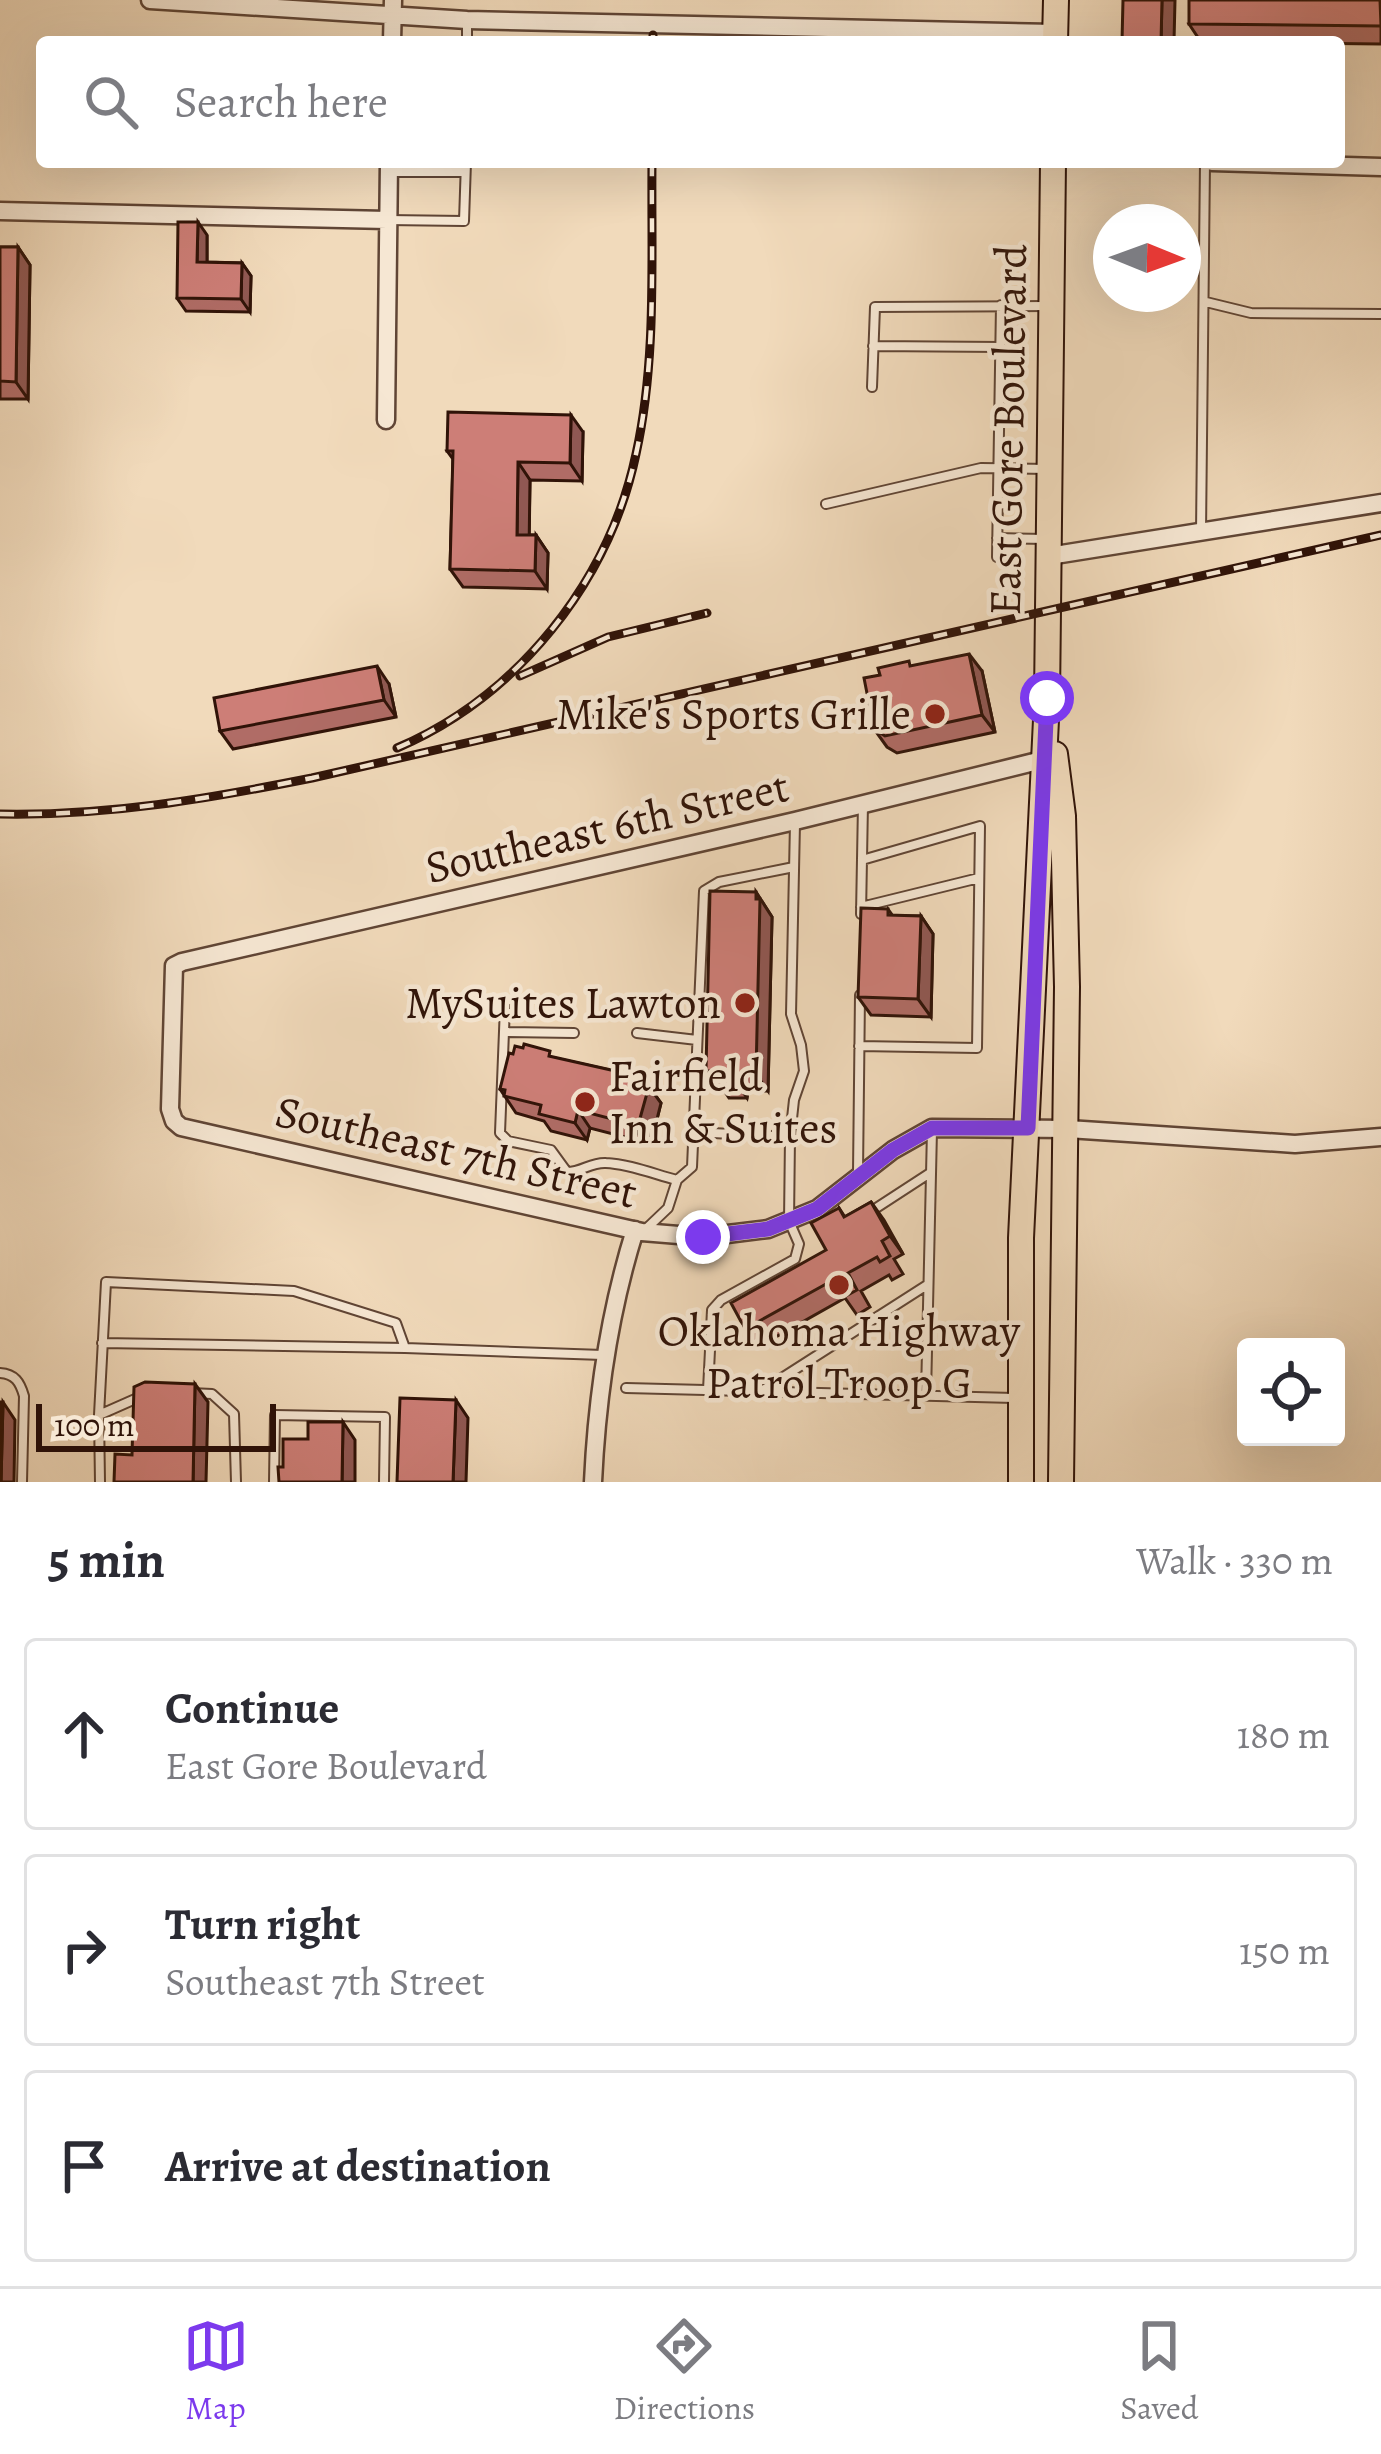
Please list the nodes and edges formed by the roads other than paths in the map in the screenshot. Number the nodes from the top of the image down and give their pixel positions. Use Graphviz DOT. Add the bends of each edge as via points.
graph roads {
  1 [pos="150,0"];
  2 [pos="1056,0"];
  3 [pos="393,8"];
  4 [pos="467,20"];
  5 [pos="467,36"];
  6 [pos="1020,36"];
  7 [pos="1055,36"];
  8 [pos="1345,166"];
  9 [pos="1381,167"];
  10 [pos="389,168"];
  11 [pos="465,168"];
  12 [pos="1053,168"];
  13 [pos="1209,168"];
  14 [pos="0,211"];
  15 [pos="387,220"];
  16 [pos="1206,302"];
  17 [pos="1001,305"];
  18 [pos="1052,306"];
  19 [pos="1381,314"];
  20 [pos="873,346"];
  21 [pos="1000,347"];
  22 [pos="872,387"];
  23 [pos="386,420"];
  24 [pos="998,467"];
  25 [pos="1049,469"];
  26 [pos="1381,502"];
  27 [pos="826,504"];
  28 [pos="1202,532"];
  29 [pos="997,538"];
  30 [pos="1048,547"];
  31 [pos="997,557"];
  32 [pos="1049,758"];
  33 [pos="863,805"];
  34 [pos="795,821"];
  35 [pos="862,860"];
  36 [pos="794,867"];
  37 [pos="980,878"];
  38 [pos="862,907"];
  39 [pos="861,930"];
  40 [pos="860,976"];
  41 [pos="505,1006"];
  42 [pos="504,1032"];
  43 [pos="574,1034"];
  44 [pos="637,1034"];
  45 [pos="697,1040"];
  46 [pos="859,1046"];
  47 [pos="170,1109"];
  48 [pos="932,1128"];
  49 [pos="1028,1128"];
  50 [pos="1068,1129"];
  51 [pos="694,1132"];
  52 [pos="790,1137"];
  53 [pos="1381,1137"];
  54 [pos="931,1172"];
  55 [pos="677,1180"];
  56 [pos="857,1180"];
  57 [pos="865,1215"];
  58 [pos="789,1220"];
  59 [pos="639,1231"];
  60 [pos="928,1285"];
  61 [pos="102,1343"];
  62 [pos="405,1348"];
  63 [pos="605,1355"];
  64 [pos="0,1373"];
  65 [pos="626,1388"];
  66 [pos="156,1390"];
  67 [pos="708,1390"];
  68 [pos="175,1392"];
  69 [pos="761,1392"];
  70 [pos="926,1395"];
  71 [pos="1023,1398"];
  72 [pos="1064,1398"];
  73 [pos="99,1415"];
  74 [pos="22,1482"];
  75 [pos="100,1482"];
  76 [pos="236,1482"];
  77 [pos="274,1482"];
  78 [pos="384,1482"];
  79 [pos="593,1482"];
  80 [pos="1021,1482"];
  81 [pos="1061,1482"];
  1 -- 3 [label="street"];
  2 -- 7 [label="main road"];
  3 -- 4 [label="street"];
  4 -- 5 [label="lane"];
  4 -- 6 [label="street"];
  8 -- 9 [label="street"];
  10 -- 15 [label="street"];
  11 -- 15 [label="lane" via="464,220"];
  12 -- 18 [label="main road, East Gore Boulevard"];
  13 -- 16 [label="lane"];
  14 -- 15 [label="street"];
  15 -- 23 [label="street"];
  16 -- 19 [label="lane" via="1251,313"];
  16 -- 28 [label="lane"];
  17 -- 18 [label="lane"];
  17 -- 20 [label="lane" via="882,304 875,307"];
  17 -- 21 [label="lane"];
  18 -- 25 [label="main road, East Gore Boulevard"];
  20 -- 21 [label="lane"];
  20 -- 22 [label="lane"];
  21 -- 24 [label="lane"];
  24 -- 25 [label="lane"];
  24 -- 27 [label="lane"];
  24 -- 29 [label="lane"];
  25 -- 30 [label="main road, East Gore Boulevard"];
  26 -- 28 [label="street"];
  28 -- 30 [label="street"];
  29 -- 30 [label="lane"];
  29 -- 31 [label="lane"];
  30 -- 32 [label="main road, East Gore Boulevard"];
  32 -- 33 [label="street, Southeast 6th Street"];
  32 -- 49 [label="main road, East Gore Boulevard"];
  32 -- 50 [label="main road, East Gore Boulevard" via="1063,816"];
  33 -- 34 [label="street, Southeast 6th Street"];
  33 -- 35 [label="lane"];
  34 -- 36 [label="lane"];
  34 -- 47 [label="street, Southeast 6th Street" via="174,967"];
  35 -- 37 [label="lane" via="980,826"];
  35 -- 38 [label="lane"];
  36 -- 45 [label="lane" via="704,891"];
  36 -- 52 [label="lane" via="791,1014 804,1071"];
  37 -- 38 [label="lane"];
  37 -- 46 [label="lane" via="977,1048"];
  38 -- 39 [label="lane"];
  40 -- 46 [label="lane"];
  41 -- 42 [label="lane"];
  42 -- 43 [label="lane"];
  42 -- 55 [label="lane" via="500,1133 508,1141 551,1150 567,1172 609,1162"];
  44 -- 45 [label="lane"];
  45 -- 51 [label="lane"];
  46 -- 56 [label="lane"];
  47 -- 59 [label="street, Southeast 7th Street" via="181,1126"];
  48 -- 49 [label="street"];
  48 -- 54 [label="lane"];
  48 -- 56 [label="street, Southeast 7th Street"];
  49 -- 50 [label="street"];
  49 -- 71 [label="main road, East Gore Boulevard"];
  50 -- 53 [label="street" via="1294,1144"];
  50 -- 72 [label="main road, East Gore Boulevard"];
  51 -- 52 [label="lane"];
  51 -- 55 [label="lane" via="692,1167"];
  52 -- 58 [label="lane"];
  54 -- 57 [label="lane"];
  54 -- 60 [label="lane"];
  55 -- 59 [label="lane" via="668,1208"];
  56 -- 58 [label="street, Southeast 7th Street"];
  58 -- 59 [label="street, Southeast 7th Street" via="703,1237"];
  58 -- 67 [label="lane" via="799,1244 795,1259 712,1310"];
  59 -- 63 [label="street"];
  60 -- 69 [label="lane"];
  60 -- 70 [label="lane"];
  61 -- 62 [label="lane"];
  61 -- 62 [label="lane" via="106,1282 294,1291 396,1324"];
  61 -- 73 [label="lane"];
  62 -- 63 [label="lane"];
  63 -- 79 [label="street"];
  64 -- 74 [label="lane" via="20,1382 24,1396"];
  65 -- 67 [label="lane"];
  66 -- 73 [label="lane"];
  67 -- 69 [label="lane"];
  68 -- 76 [label="lane" via="212,1394 233,1414"];
  69 -- 70 [label="lane"];
  70 -- 71 [label="lane"];
  71 -- 72 [label="main road"];
  71 -- 80 [label="main road, East Gore Boulevard"];
  72 -- 81 [label="main road, East Gore Boulevard"];
  73 -- 75 [label="lane"];
  77 -- 78 [label="lane" via="275,1415 385,1417"];
}
